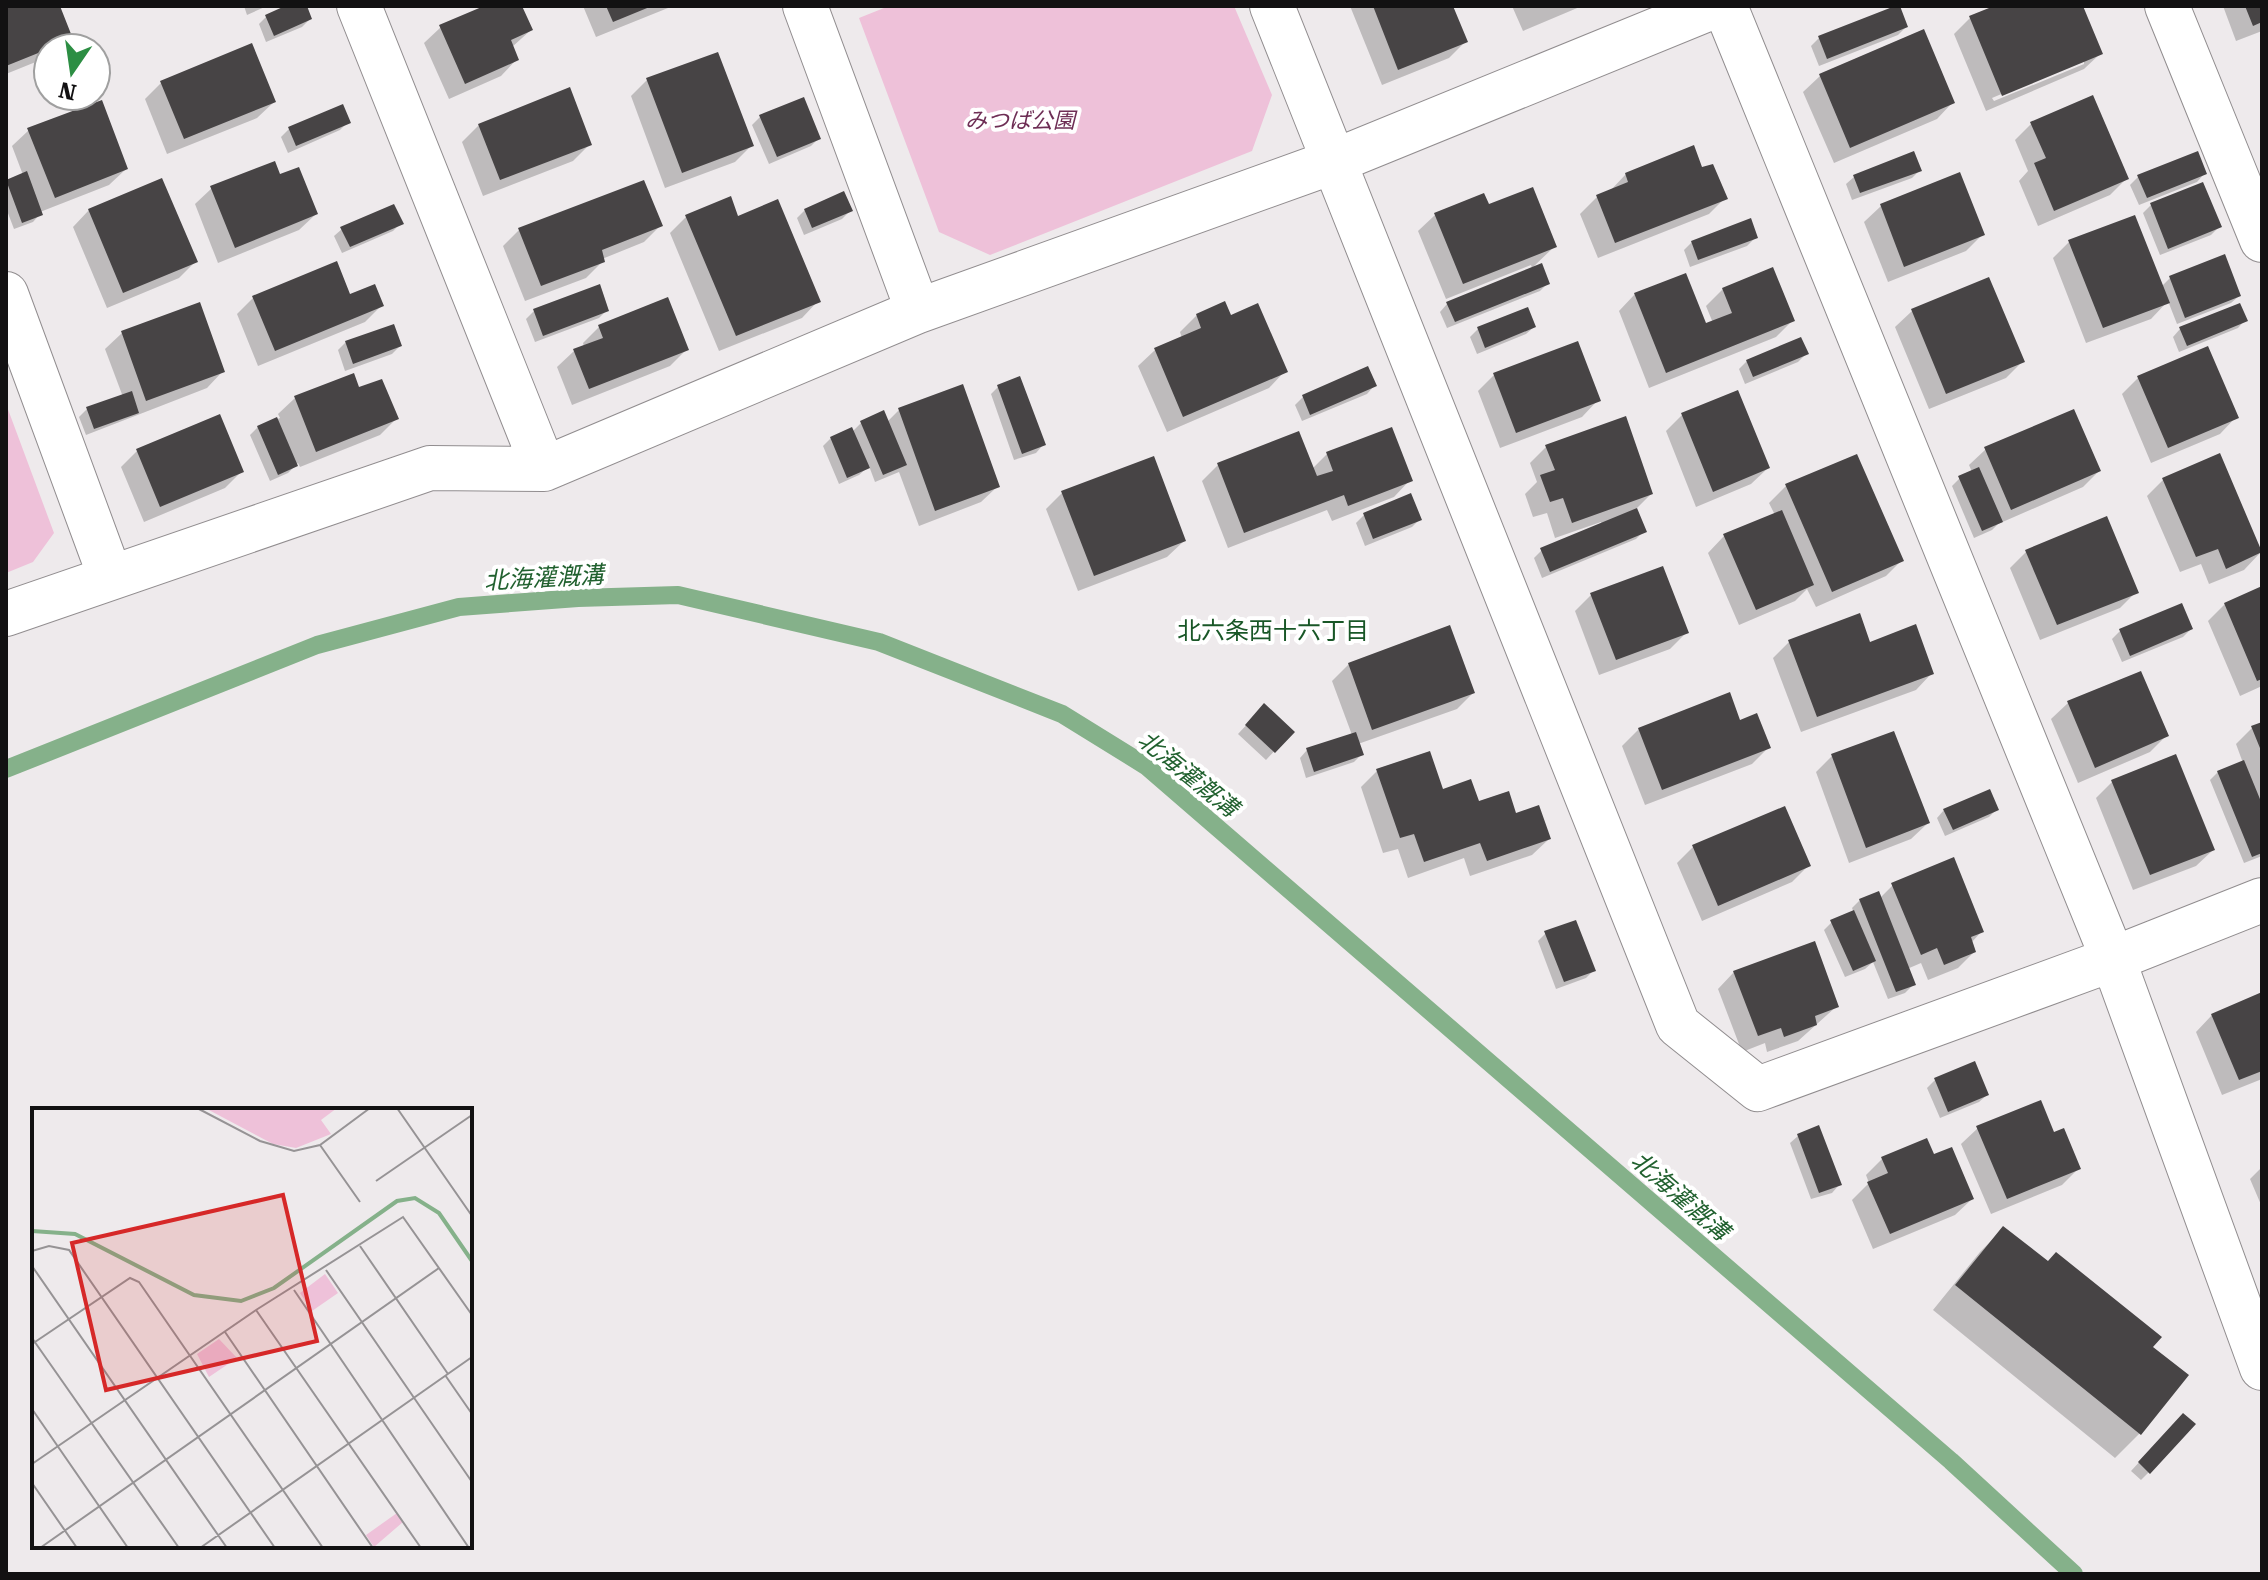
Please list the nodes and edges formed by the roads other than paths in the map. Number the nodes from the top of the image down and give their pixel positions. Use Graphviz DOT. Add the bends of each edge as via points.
graph roads {
  1 [pos="359,6"];
  2 [pos="805,6"];
  3 [pos="1272,6"];
  4 [pos="1715,6"];
  5 [pos="1725,6"];
  6 [pos="2167,6"];
  7 [pos="1335,161"];
  8 [pos="2262,240"];
  9 [pos="6,294"];
  10 [pos="918,311"];
  11 [pos="544,469"];
  12 [pos="110,576"];
  13 [pos="6,614"];
  14 [pos="2262,900"];
  15 [pos="2113,959"];
  16 [pos="2262,1368"];
  1 -- 11 [label="street"];
  2 -- 10 [label="street"];
  3 -- 7 [label="street"];
  4 -- 7 [label="street"];
  5 -- 15 [label="street"];
  6 -- 8 [label="street"];
  7 -- 10 [label="street"];
  7 -- 15 [label="street" via="1678,1025 1758,1089"];
  9 -- 12 [label="street"];
  10 -- 11 [label="street"];
  11 -- 12 [label="street" via="430,468"];
  12 -- 13 [label="street"];
  14 -- 15 [label="street"];
  15 -- 16 [label="street"];
}
